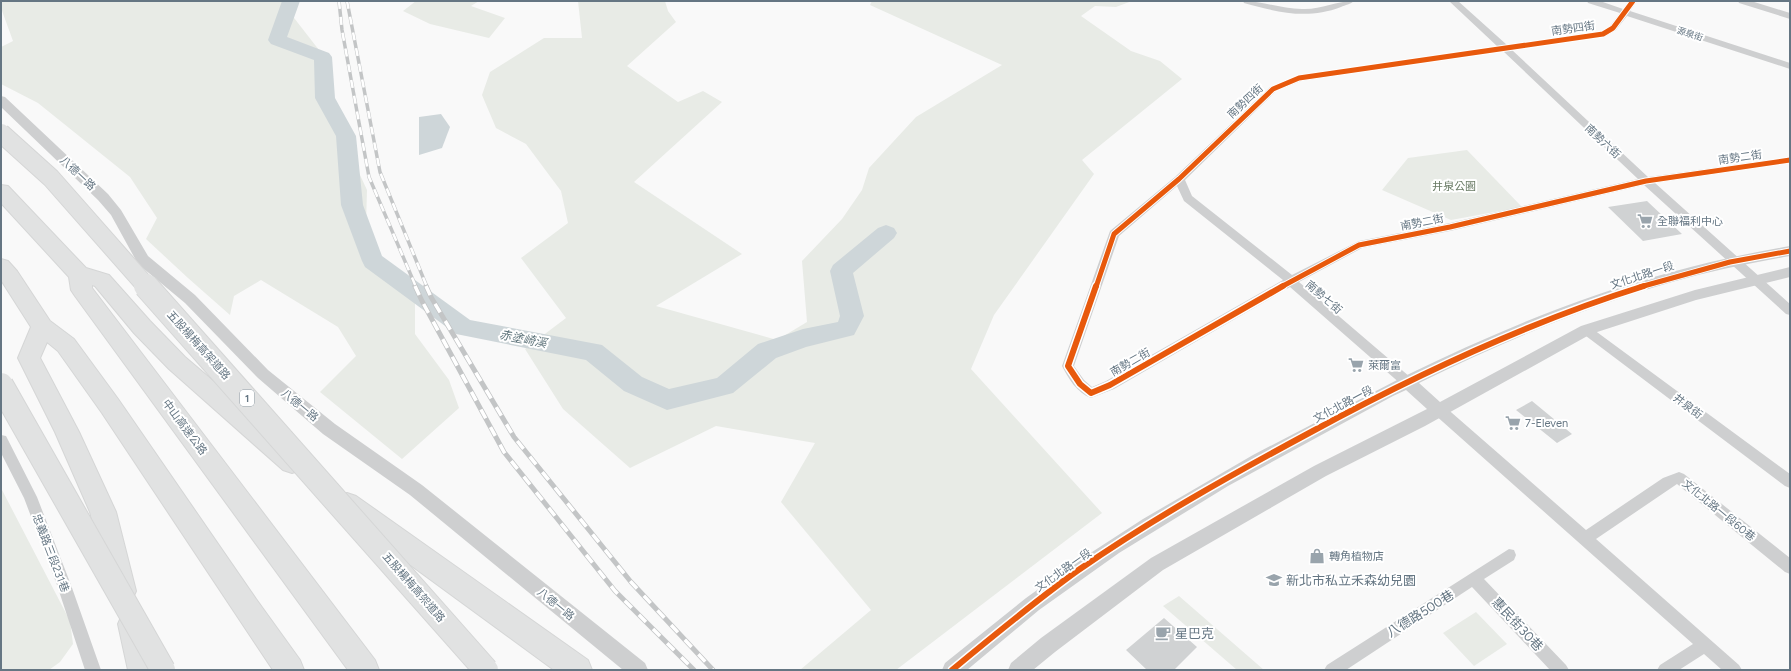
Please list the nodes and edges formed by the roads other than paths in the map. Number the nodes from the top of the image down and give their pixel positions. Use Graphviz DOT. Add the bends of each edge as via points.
graph roads {
  1 [pos="1247,1"];
  2 [pos="1350,1"];
  3 [pos="1454,1"];
  4 [pos="1591,1"];
  5 [pos="1633,1"];
  6 [pos="1742,1"];
  7 [pos="1626,12"];
  8 [pos="1790,16"];
  9 [pos="1506,48"];
  10 [pos="1790,66"];
  11 [pos="1,100"];
  12 [pos="1,133"];
  13 [pos="1790,160"];
  14 [pos="1179,179"];
  15 [pos="1646,181"];
  16 [pos="1,191"];
  17 [pos="1790,251"];
  18 [pos="1732,261"];
  19 [pos="1,266"];
  20 [pos="1790,272"];
  21 [pos="79,274"];
  22 [pos="1754,280"];
  23 [pos="1291,281"];
  24 [pos="1790,311"];
  25 [pos="42,327"];
  26 [pos="1586,330"];
  27 [pos="1406,381"];
  28 [pos="1,385"];
  29 [pos="1091,393"];
  30 [pos="1439,410"];
  31 [pos="1,440"];
  32 [pos="1790,482"];
  33 [pos="1586,538"];
  34 [pos="1509,555"];
  35 [pos="1790,567"];
  36 [pos="1474,579"];
  37 [pos="1705,644"];
  38 [pos="93,670"];
  39 [pos="142,670"];
  40 [pos="163,670"];
  41 [pos="290,670"];
  42 [pos="365,670"];
  43 [pos="486,670"];
  44 [pos="578,670"];
  45 [pos="638,670"];
  46 [pos="952,670"];
  47 [pos="1018,670"];
  48 [pos="1332,670"];
  49 [pos="1561,670"];
  50 [pos="1665,670"];
  51 [pos="1734,670"];
  1 -- 2 [label="street" via="1296,12 1318,11"];
  3 -- 9 [label="street, 南勢六街"];
  4 -- 7 [label="street, 源泉街"];
  5 -- 7 [label="street, 南勢四街"];
  6 -- 8 [label="street"];
  7 -- 9 [label="street, 南勢四街" via="1613,28 1603,34"];
  7 -- 10 [label="street, 源泉街"];
  9 -- 14 [label="street, 南勢四街" via="1300,78 1273,89"];
  9 -- 15 [label="street, 南勢六街"];
  11 -- 45 [label="street, 八德一路" via="103,197 116,213 143,260 190,299 263,374 329,428 416,490"];
  12 -- 43 [label="highway, 五股楊梅高架道路 / 1, bridge" via="51,178"];
  13 -- 15 [label="street, 南勢二街"];
  14 -- 23 [label="street, 南勢七街" via="1188,198"];
  14 -- 29 [label="street, 南勢四街" via="1114,234 1068,366 1080,384"];
  15 -- 18 [label="street, 南勢六街"];
  15 -- 23 [label="street, 南勢二街" via="1450,227 1359,245"];
  16 -- 21 [label="highway, 中山高速公路"];
  17 -- 18 [label="street, 文化北路一段"];
  18 -- 22 [label="street, 南勢六街"];
  18 -- 27 [label="street, 文化北路一段" via="1679,273 1564,311"];
  19 -- 25 [label="highway"];
  20 -- 22 [label="street"];
  21 -- 42 [label="highway, 中山高速公路" via="82,290"];
  21 -- 44 [label="highway" via="102,280 177,363 220,403 308,476"];
  22 -- 24 [label="street, 南勢六街"];
  22 -- 26 [label="street" via="1695,295"];
  23 -- 27 [label="street, 南勢七街"];
  23 -- 29 [label="street, 南勢二街" via="1110,385"];
  25 -- 39 [label="highway" via="28,358 67,432 103,512"];
  25 -- 41 [label="highway" via="66,345"];
  26 -- 30 [label="street"];
  26 -- 32 [label="street, 井泉街"];
  27 -- 30 [label="street"];
  27 -- 46 [label="street, 文化北路一段" via="1275,451 1132,534 1044,595"];
  28 -- 40 [label="highway, bridge"];
  30 -- 33 [label="street"];
  30 -- 47 [label="street" via="1320,472 1157,564"];
  31 -- 38 [label="street, 忠義路三段231巷" via="30,496"];
  33 -- 35 [label="street, 文化北路一段60巷" via="1668,482 1679,478"];
  33 -- 37 [label="street"];
  34 -- 36 [label="street, 八德路500巷"];
  36 -- 48 [label="street, 八德路500巷"];
  36 -- 49 [label="street, 惠民街30巷"];
  37 -- 50 [label="street"];
  37 -- 51 [label="street"];
}
